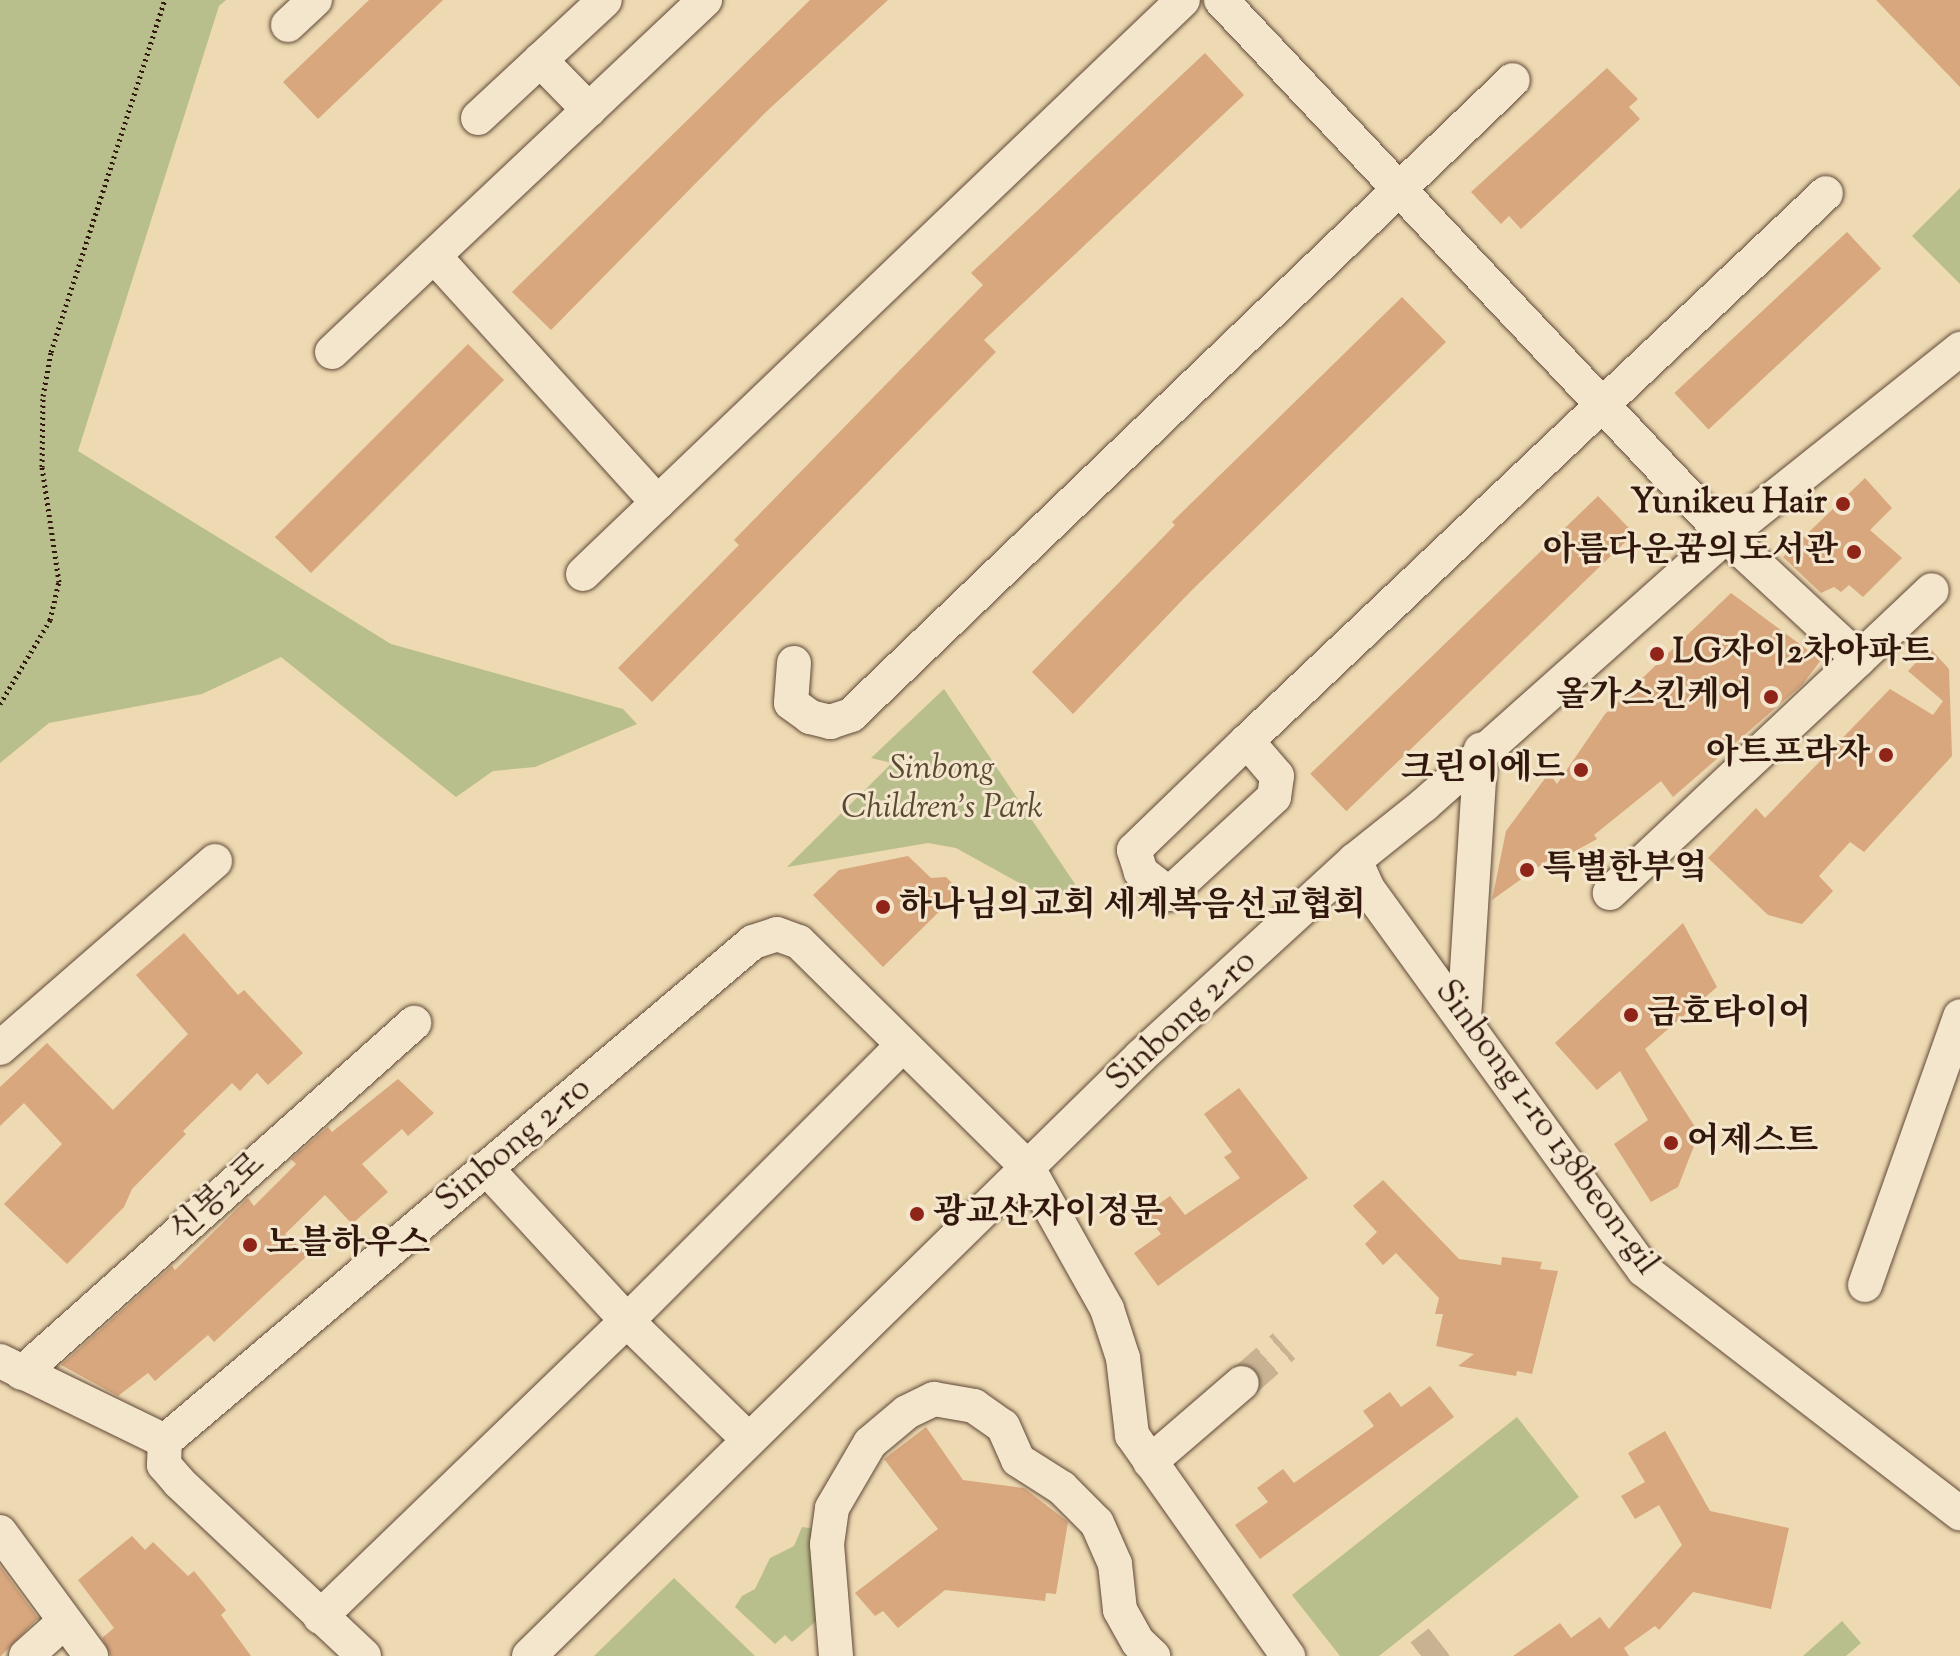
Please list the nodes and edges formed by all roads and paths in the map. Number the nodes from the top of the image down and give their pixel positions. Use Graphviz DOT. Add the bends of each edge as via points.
graph roads {
  1 [pos="165,0"];
  2 [pos="315,0"];
  3 [pos="605,0"];
  4 [pos="705,0"];
  5 [pos="1183,0"];
  6 [pos="1221,0"];
  7 [pos="288,25"];
  8 [pos="540,60"];
  9 [pos="1513,80"];
  10 [pos="589,110"];
  11 [pos="478,118"];
  12 [pos="1397,187"];
  13 [pos="1826,193"];
  14 [pos="434,256"];
  15 [pos="1960,349"];
  16 [pos="332,352"];
  17 [pos="1604,405"];
  18 [pos="658,503"];
  19 [pos="1726,536"];
  20 [pos="583,574"];
  21 [pos="1932,590"];
  22 [pos="1859,659"];
  23 [pos="794,663"];
  24 [pos="0,704"];
  25 [pos="1247,741"];
  26 [pos="1481,750"];
  27 [pos="1355,860"];
  28 [pos="215,861"];
  29 [pos="1610,893"];
  30 [pos="1960,1016"];
  31 [pos="1464,1018"];
  32 [pos="414,1023"];
  33 [pos="903,1045"];
  34 [pos="0,1048"];
  35 [pos="486,1168"];
  36 [pos="1028,1168"];
  37 [pos="1865,1285"];
  38 [pos="627,1321"];
  39 [pos="11,1367"];
  40 [pos="1242,1383"];
  41 [pos="749,1440"];
  42 [pos="165,1441"];
  43 [pos="1150,1462"];
  44 [pos="1960,1513"];
  45 [pos="0,1532"];
  46 [pos="320,1617"];
  47 [pos="64,1622"];
  48 [pos="26,1656"];
  49 [pos="91,1656"];
  50 [pos="364,1656"];
  51 [pos="529,1656"];
  52 [pos="836,1656"];
  53 [pos="1153,1656"];
  54 [pos="1288,1656"];
  1 -- 24 [label="path" via="51,352 43,396 42,467 59,582 50,620"];
  2 -- 7 [label="street"];
  3 -- 8 [label="street"];
  4 -- 10 [label="street"];
  5 -- 18 [label="street"];
  6 -- 12 [label="street"];
  8 -- 10 [label="street"];
  8 -- 11 [label="street"];
  9 -- 12 [label="street"];
  10 -- 14 [label="street"];
  12 -- 17 [label="street"];
  12 -- 23 [label="street" via="851,715 830,722 810,717 791,703"];
  13 -- 17 [label="street"];
  14 -- 16 [label="street"];
  14 -- 18 [label="street"];
  15 -- 19 [label="street, Sinbong 2-ro"];
  17 -- 19 [label="street"];
  17 -- 25 [label="street"];
  18 -- 20 [label="street"];
  19 -- 22 [label="street"];
  19 -- 26 [label="street, Sinbong 2-ro"];
  21 -- 22 [label="street"];
  22 -- 29 [label="street"];
  26 -- 27 [label="street, Sinbong 2-ro"];
  26 -- 31 [label="street"];
  27 -- 31 [label="street, Sinbong 1-ro 138beon-gil" via="1368,889"];
  27 -- 36 [label="street, Sinbong 2-ro" via="1141,1056"];
  28 -- 34 [label="street"];
  30 -- 37 [label="street"];
  31 -- 44 [label="street, Sinbong 1-ro 138beon-gil" via="1644,1270"];
  32 -- 39 [label="street, 신봉2로"];
  33 -- 35 [label="street, Sinbong 2-ro" via="799,942 777,934 753,942"];
  33 -- 36 [label="street, Sinbong 2-ro"];
  33 -- 38 [label="street"];
  35 -- 38 [label="street"];
  35 -- 42 [label="street, Sinbong 2-ro"];
  36 -- 41 [label="street, Sinbong 2-ro"];
  36 -- 43 [label="street" via="1107,1309 1123,1358 1132,1435"];
  38 -- 41 [label="street"];
  38 -- 46 [label="street"];
  39 -- 42 [label="street, 신봉2로"];
  40 -- 43 [label="street"];
  41 -- 51 [label="street, Sinbong 2-ro"];
  42 -- 46 [label="street" via="164,1465"];
  43 -- 54 [label="street"];
  45 -- 47 [label="street"];
  46 -- 50 [label="street"];
  47 -- 48 [label="street"];
  47 -- 49 [label="street"];
  52 -- 53 [label="street" via="827,1544 832,1508 870,1443 907,1412 934,1399 974,1406 1003,1426 1018,1460 1062,1488 1097,1523 1115,1564 1120,1610 1138,1642"];
}
